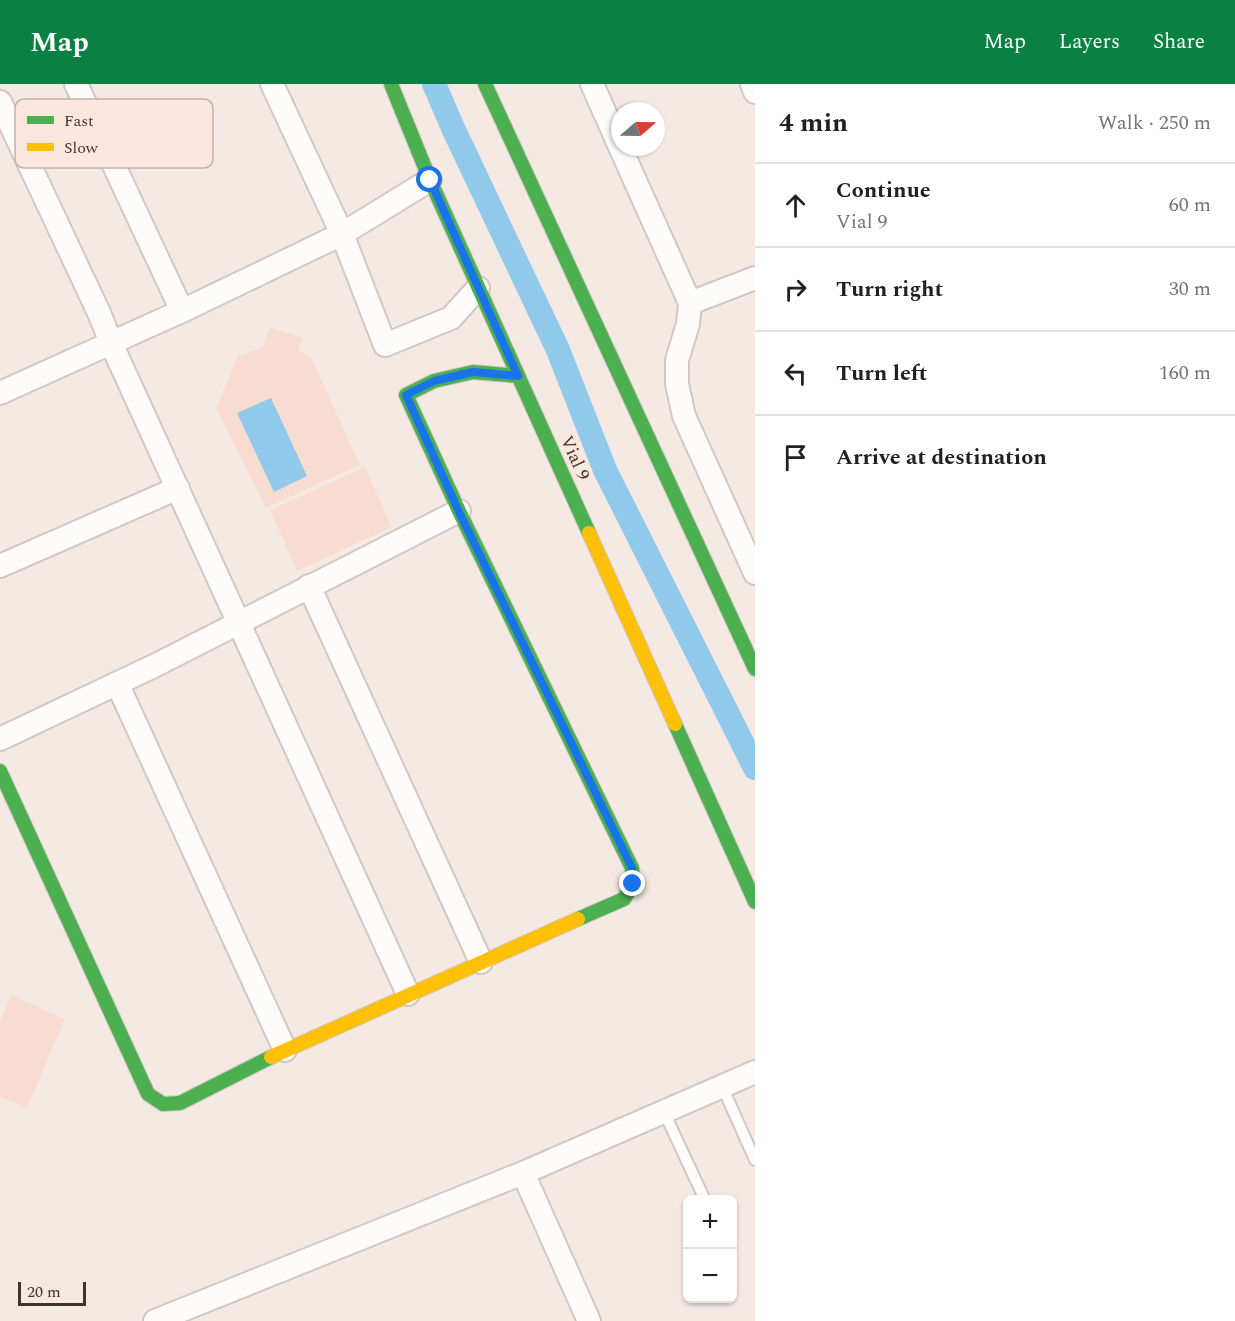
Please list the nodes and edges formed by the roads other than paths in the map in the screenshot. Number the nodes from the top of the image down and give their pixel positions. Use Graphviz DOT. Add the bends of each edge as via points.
graph roads {
  1 [pos="76,84"];
  2 [pos="272,84"];
  3 [pos="391,84"];
  4 [pos="485,84"];
  5 [pos="592,84"];
  6 [pos="752,84"];
  7 [pos="755,92"];
  8 [pos="83,99"];
  9 [pos="0,102"];
  10 [pos="611,127"];
  11 [pos="15,134"];
  12 [pos="624,156"];
  13 [pos="31,168"];
  14 [pos="115,168"];
  15 [pos="430,180"];
  16 [pos="342,234"];
  17 [pos="755,278"];
  18 [pos="478,288"];
  19 [pos="690,303"];
  20 [pos="182,311"];
  21 [pos="111,343"];
  22 [pos="518,376"];
  23 [pos="0,393"];
  24 [pos="178,488"];
  25 [pos="459,512"];
  26 [pos="0,567"];
  27 [pos="755,573"];
  28 [pos="309,586"];
  29 [pos="240,621"];
  30 [pos="755,669"];
  31 [pos="117,683"];
  32 [pos="0,739"];
  33 [pos="0,771"];
  34 [pos="755,902"];
  35 [pos="481,962"];
  36 [pos="408,994"];
  37 [pos="285,1050"];
  38 [pos="755,1072"];
  39 [pos="722,1086"];
  40 [pos="664,1112"];
  41 [pos="755,1160"];
  42 [pos="523,1173"];
  43 [pos="703,1195"];
  44 [pos="155,1321"];
  45 [pos="588,1321"];
  1 -- 8 [label="street"];
  2 -- 16 [label="street"];
  3 -- 15 [label="street, Vial 9"];
  4 -- 30 [label="street"];
  5 -- 10 [label="street"];
  6 -- 7 [label="street"];
  9 -- 11 [label="street"];
  12 -- 19 [label="street"];
  13 -- 21 [label="street"];
  14 -- 20 [label="street"];
  15 -- 16 [label="street"];
  15 -- 18 [label="street, Vial 9"];
  16 -- 18 [label="street" via="385,345 451,318"];
  16 -- 20 [label="street"];
  17 -- 19 [label="street"];
  18 -- 22 [label="street, Vial 9"];
  19 -- 27 [label="street" via="677,360 684,416"];
  20 -- 21 [label="street"];
  21 -- 23 [label="street"];
  21 -- 24 [label="street"];
  22 -- 25 [label="street" via="473,372 434,381 406,395"];
  22 -- 34 [label="street, Vial 9"];
  24 -- 26 [label="street"];
  24 -- 29 [label="street"];
  25 -- 28 [label="street"];
  25 -- 35 [label="street" via="632,868 633,884 624,899"];
  28 -- 29 [label="street"];
  28 -- 35 [label="street"];
  29 -- 31 [label="street"];
  29 -- 36 [label="street"];
  31 -- 32 [label="street"];
  31 -- 37 [label="street"];
  33 -- 37 [label="street" via="148,1094 163,1104 180,1103"];
  35 -- 36 [label="street"];
  36 -- 37 [label="street"];
  38 -- 39 [label="street"];
  39 -- 40 [label="street"];
  39 -- 41 [label="lane"];
  40 -- 42 [label="street"];
  40 -- 43 [label="lane"];
  42 -- 44 [label="street"];
  42 -- 45 [label="street"];
}
